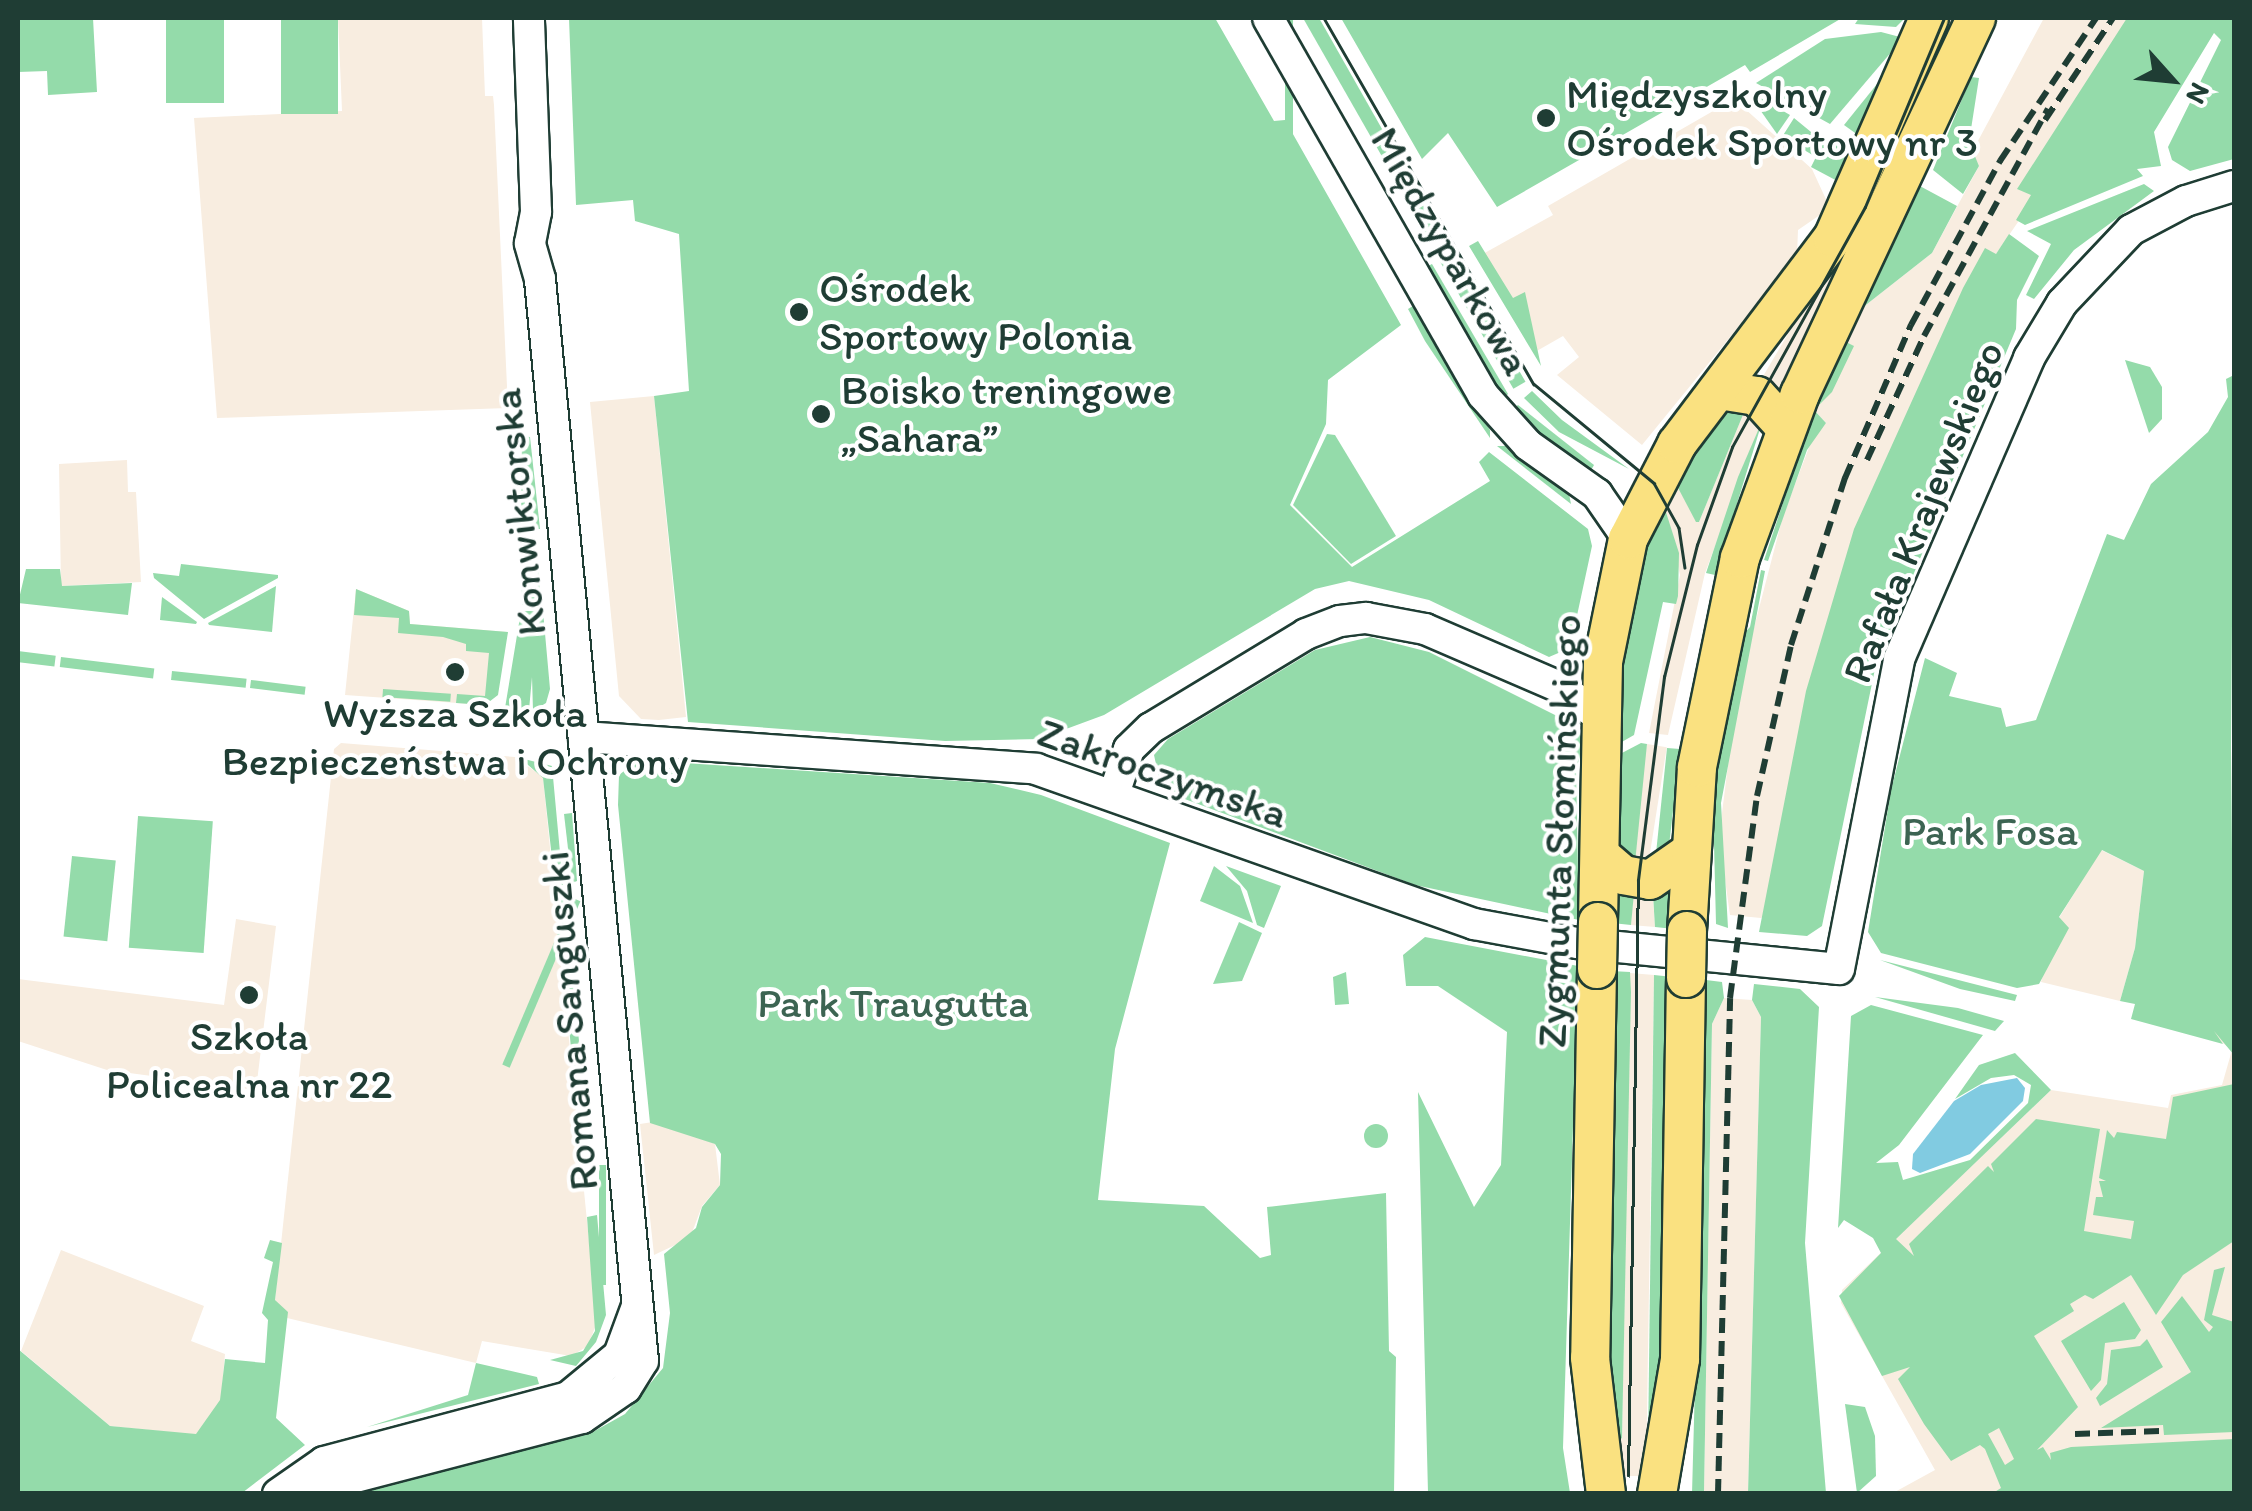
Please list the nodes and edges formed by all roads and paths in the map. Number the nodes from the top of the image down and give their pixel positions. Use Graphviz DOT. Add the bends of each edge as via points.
graph roads {
  1 [pos="529,18"];
  2 [pos="1268,18"];
  3 [pos="1930,18"];
  4 [pos="1976,18"];
  5 [pos="2234,186"];
  6 [pos="1719,390"];
  7 [pos="1786,428"];
  8 [pos="1650,491"];
  9 [pos="1597,494"];
  10 [pos="1628,539"];
  11 [pos="1603,662"];
  12 [pos="1562,688"];
  13 [pos="1602,719"];
  14 [pos="584,737"];
  15 [pos="1114,794"];
  16 [pos="1689,853"];
  17 [pos="1600,855"];
  18 [pos="1839,969"];
  19 [pos="638,1298"];
  20 [pos="278,1494"];
  21 [pos="319,1494"];
  22 [pos="1606,1494"];
  23 [pos="1657,1494"];
  1 -- 14 [label="street, Konwiktorska" via="536,212 530,243 540,279"];
  2 -- 9 [label="street, Międzyparkowa" via="1483,395 1528,445"];
  3 -- 6 [label="main road, Zygmunta Słomińskiego" via="1834,238"];
  4 -- 7 [label="main road"];
  5 -- 18 [label="street, Rafała Krajewskiego" via="2186,200 2131,230 2062,303 2031,354 1900,659"];
  6 -- 7 [label="main road" via="1757,396"];
  6 -- 8 [label="main road, Zygmunta Słomińskiego"];
  7 -- 16 [label="main road" via="1722,623 1700,740"];
  8 -- 9 [label="street"];
  8 -- 10 [label="main road, Zygmunta Słomińskiego"];
  9 -- 10 [label="street, Międzyparkowa"];
  10 -- 11 [label="main road, Zygmunta Słomińskiego"];
  11 -- 12 [label="street"];
  11 -- 13 [label="main road, Zygmunta Słomińskiego"];
  12 -- 13 [label="street"];
  12 -- 15 [label="street" via="1400,621 1340,621 1306,634 1139,737"];
  13 -- 17 [label="main road, Zygmunta Słomińskiego"];
  14 -- 15 [label="street, Zakroczymska" via="992,762"];
  14 -- 19 [label="street, Romana Sanguszki"];
  15 -- 18 [label="street, Zakroczymska" via="1437,914 1518,934"];
  16 -- 17 [label="main road" via="1650,880 1624,875"];
  16 -- 23 [label="main road, bridge" via="1680,1359"];
  17 -- 22 [label="main road, Zygmunta Słomińskiego, bridge" via="1590,1358"];
  19 -- 20 [label="street, Romana Sanguszki" via="619,1355 568,1397 324,1462"];
  19 -- 21 [label="street, Romana Sanguszki" via="643,1360 626,1388 600,1408 344,1480"];
}
